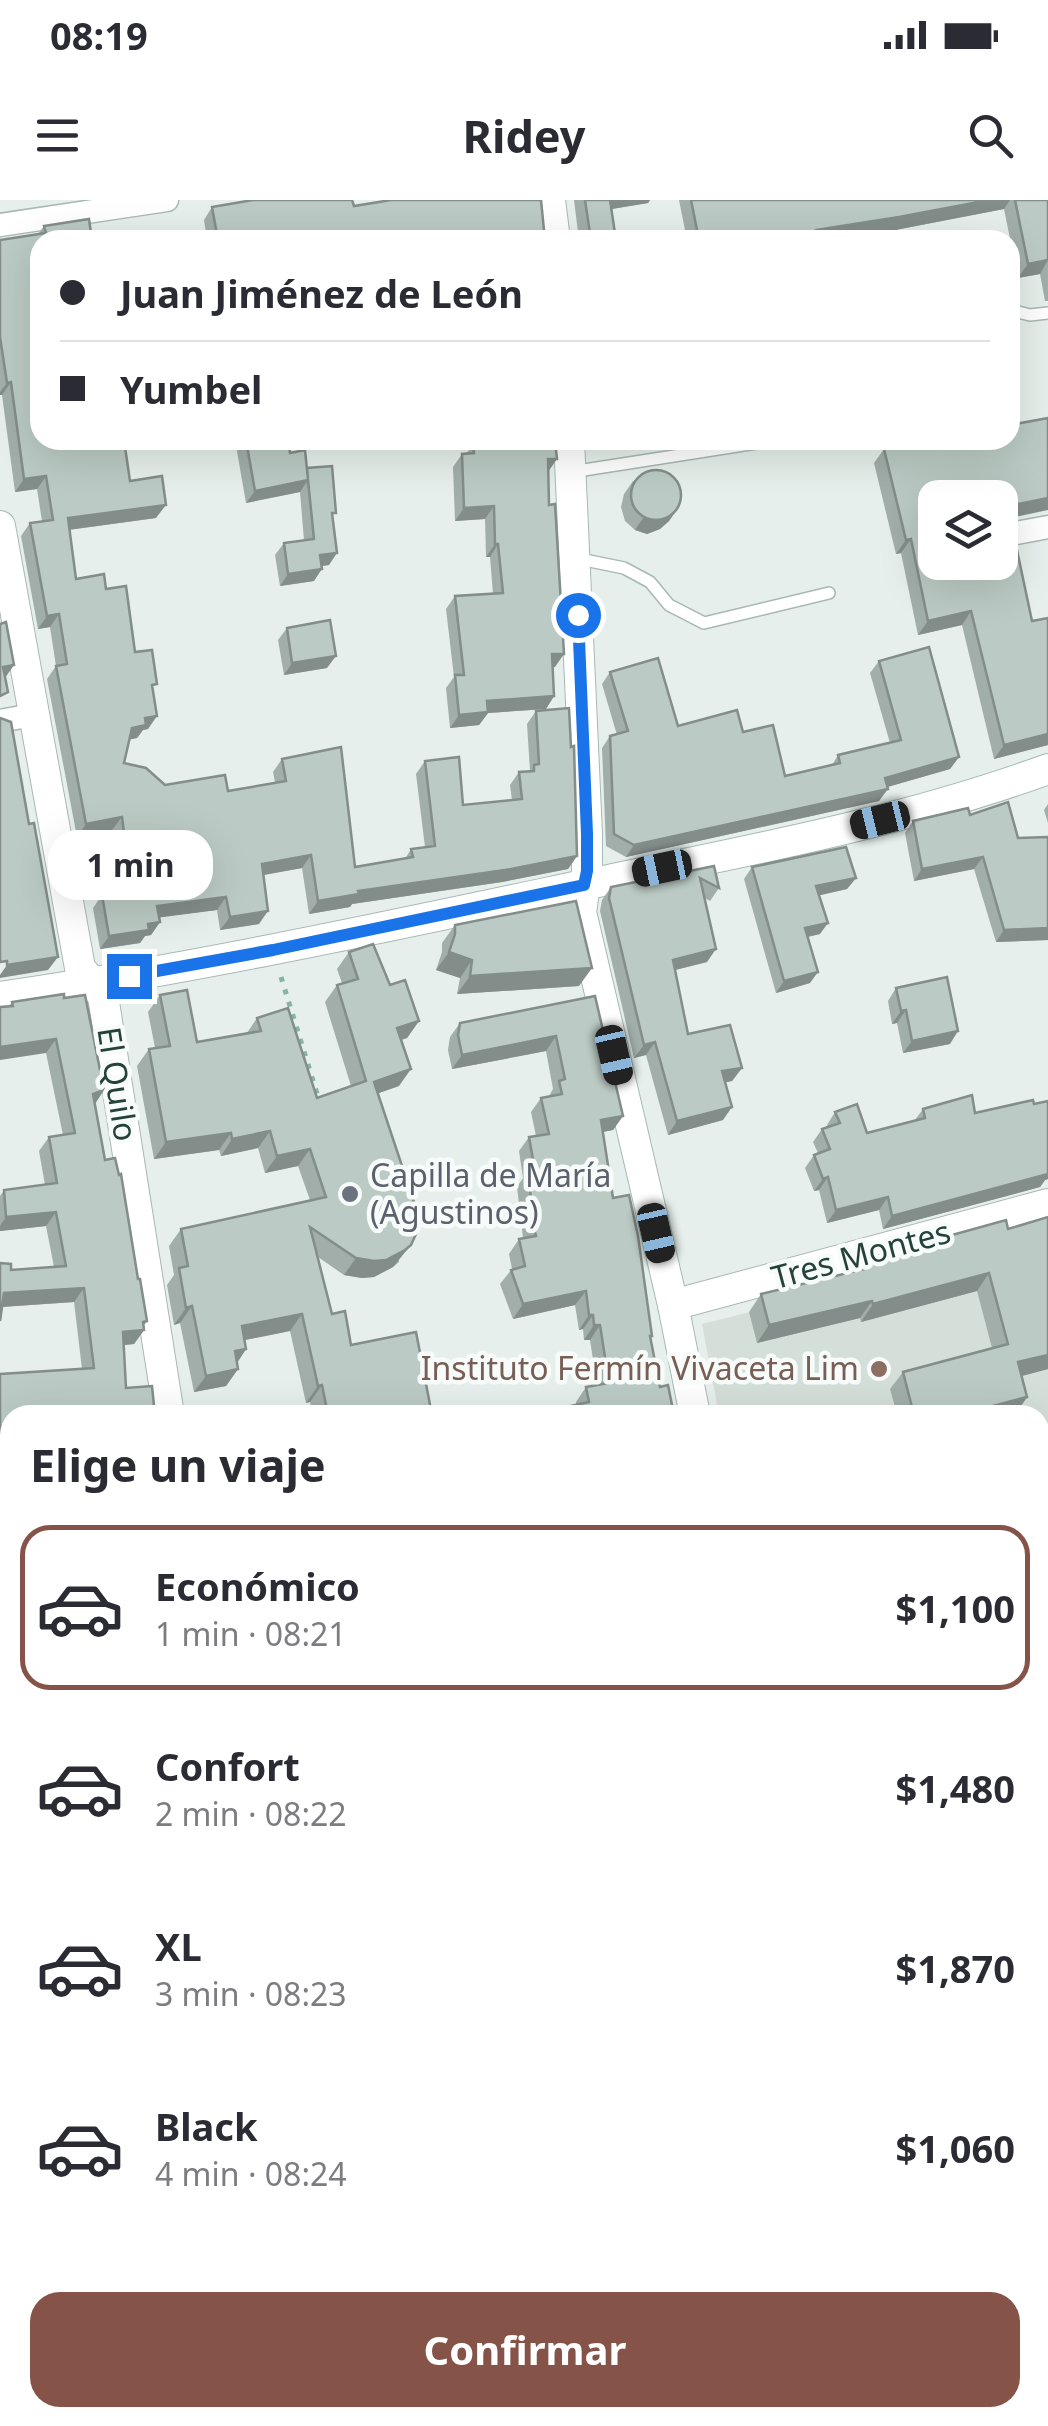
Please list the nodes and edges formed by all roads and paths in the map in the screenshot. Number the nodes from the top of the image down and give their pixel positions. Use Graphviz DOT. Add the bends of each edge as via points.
graph roads {
  1 [pos="167,200"];
  2 [pos="550,200"];
  3 [pos="0,225"];
  4 [pos="554,230"];
  5 [pos="1020,312"];
  6 [pos="1048,313"];
  7 [pos="570,450"];
  8 [pos="713,450"];
  9 [pos="571,472"];
  10 [pos="0,526"];
  11 [pos="1048,526"];
  12 [pos="1018,532"];
  13 [pos="575,558"];
  14 [pos="3,559"];
  15 [pos="829,593"];
  16 [pos="33,716"];
  17 [pos="0,721"];
  18 [pos="1048,769"];
  19 [pos="584,885"];
  20 [pos="273,950"];
  21 [pos="92,983"];
  22 [pos="0,997"];
  23 [pos="322,1109"];
  24 [pos="1048,1204"];
  25 [pos="673,1305"];
  26 [pos="167,1405"];
  27 [pos="693,1405"];
  1 -- 3 [label="street"];
  2 -- 4 [label="street"];
  5 -- 6 [label="lane"];
  7 -- 9 [label="street"];
  8 -- 9 [label="lane"];
  9 -- 13 [label="street"];
  10 -- 14 [label="street, El Quilo"];
  11 -- 12 [label="street"];
  13 -- 15 [label="lane" via="624,568 704,623"];
  13 -- 19 [label="street"];
  14 -- 16 [label="street, El Quilo"];
  16 -- 17 [label="street"];
  16 -- 21 [label="street, El Quilo" via="80,968"];
  18 -- 19 [label="street" via="868,823"];
  19 -- 20 [label="street"];
  19 -- 25 [label="street" via="581,912"];
  20 -- 21 [label="street"];
  20 -- 23 [label="path"];
  21 -- 22 [label="street"];
  21 -- 26 [label="street, El Quilo" via="104,996"];
  24 -- 25 [label="street, Tres Montes"];
  25 -- 27 [label="street"];
}
